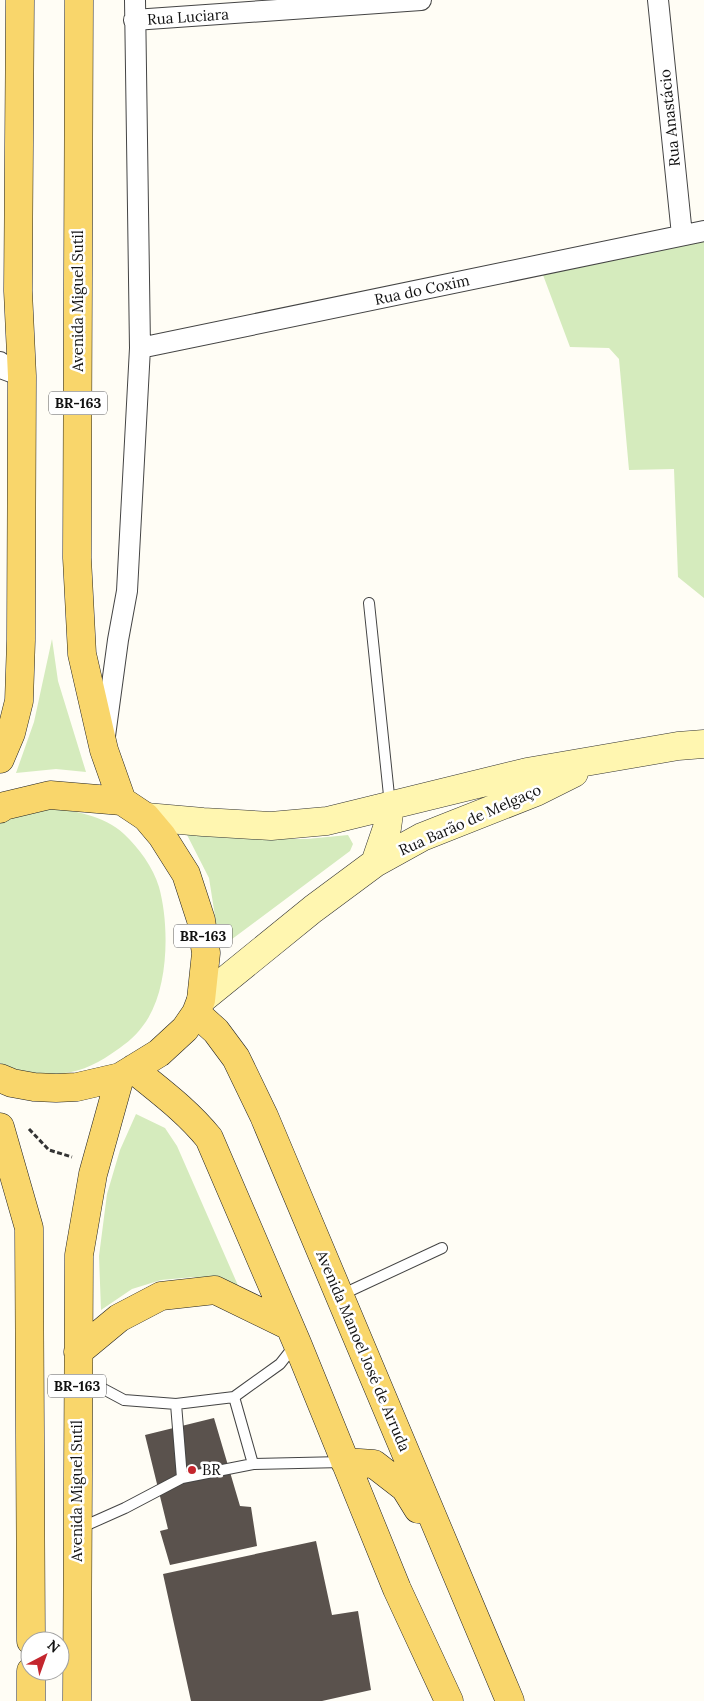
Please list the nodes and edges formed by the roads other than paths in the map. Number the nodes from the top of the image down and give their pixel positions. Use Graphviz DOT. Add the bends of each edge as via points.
graph roads {
  1 [pos="20,0"];
  2 [pos="79,0"];
  3 [pos="135,0"];
  4 [pos="421,0"];
  5 [pos="658,0"];
  6 [pos="134,20"];
  7 [pos="704,231"];
  8 [pos="682,236"];
  9 [pos="140,348"];
  10 [pos="6,369"];
  11 [pos="369,603"];
  12 [pos="704,744"];
  13 [pos="104,750"];
  14 [pos="0,759"];
  15 [pos="603,759"];
  16 [pos="122,801"];
  17 [pos="390,806"];
  18 [pos="0,808"];
  19 [pos="146,816"];
  20 [pos="375,863"];
  21 [pos="199,1007"];
  22 [pos="127,1073"];
  23 [pos="0,1078"];
  24 [pos="0,1129"];
  25 [pos="442,1248"];
  26 [pos="340,1296"];
  27 [pos="293,1335"];
  28 [pos="78,1364"];
  29 [pos="234,1397"];
  30 [pos="176,1404"];
  31 [pos="345,1462"];
  32 [pos="254,1464"];
  33 [pos="182,1478"];
  34 [pos="77,1529"];
  35 [pos="450,1561"];
  36 [pos="31,1631"];
  37 [pos="31,1681"];
  38 [pos="31,1701"];
  39 [pos="77,1701"];
  40 [pos="449,1701"];
  41 [pos="510,1701"];
  1 -- 10 [label="main road" via="18,291"];
  2 -- 13 [label="main road, Avenida Miguel Sutil / BR-163" via="77,558 82,654"];
  3 -- 6 [label="street, Avenida Miguel Sutil"];
  4 -- 6 [label="street, Rua Luciara"];
  5 -- 8 [label="street, Rua Anastácio"];
  6 -- 9 [label="street, Avenida Miguel Sutil"];
  7 -- 8 [label="street, Rua do Coxim"];
  8 -- 9 [label="street, Rua do Coxim"];
  9 -- 13 [label="street, Avenida Miguel Sutil" via="126,591"];
  10 -- 14 [label="main road" via="21,640 19,701"];
  11 -- 17 [label="lane"];
  12 -- 15 [label="street, Rua Barão de Melgaço"];
  13 -- 16 [label="main road, Avenida Miguel Sutil / BR-163"];
  15 -- 17 [label="street, Rua Barão de Melgaço" via="527,772"];
  15 -- 20 [label="street, Rua Barão de Melgaço" via="536,792 422,837"];
  16 -- 18 [label="main road, BR-163" via="50,795"];
  16 -- 19 [label="main road, BR-163"];
  17 -- 19 [label="street, Rua Barão de Melgaço" via="327,821 271,826"];
  17 -- 20 [label="street" via="387,828"];
  19 -- 21 [label="main road, BR-163" via="186,874 201,920 206,953"];
  20 -- 21 [label="street, Rua Barão de Melgaço" via="313,909"];
  21 -- 22 [label="main road" via="185,1029 159,1053"];
  21 -- 26 [label="main road, Avenida Manoel José de Arruda" via="236,1058"];
  22 -- 23 [label="main road" via="78,1087 56,1088 26,1086"];
  22 -- 27 [label="main road" via="178,1104 210,1138"];
  22 -- 28 [label="main road, Avenida Miguel Sutil / BR-163" via="96,1164 79,1256"];
  24 -- 36 [label="main road, BR-163" via="29,1228"];
  25 -- 26 [label="lane"];
  26 -- 35 [label="main road, Avenida Manoel José de Arruda"];
  27 -- 28 [label="main road" via="215,1290 161,1296 119,1318"];
  27 -- 29 [label="lane" via="280,1364"];
  27 -- 31 [label="main road"];
  28 -- 30 [label="lane" via="124,1400"];
  28 -- 34 [label="main road, Avenida Miguel Sutil / BR-163"];
  29 -- 30 [label="lane"];
  29 -- 32 [label="lane"];
  30 -- 33 [label="lane"];
  31 -- 32 [label="lane"];
  31 -- 35 [label="main road" via="374,1464 405,1488"];
  31 -- 40 [label="main road" via="397,1589"];
  32 -- 33 [label="lane"];
  33 -- 34 [label="lane" via="126,1508"];
  34 -- 39 [label="main road, Avenida Miguel Sutil / BR-163"];
  35 -- 41 [label="main road, Avenida Manoel José de Arruda"];
  37 -- 38 [label="main road"];
}
